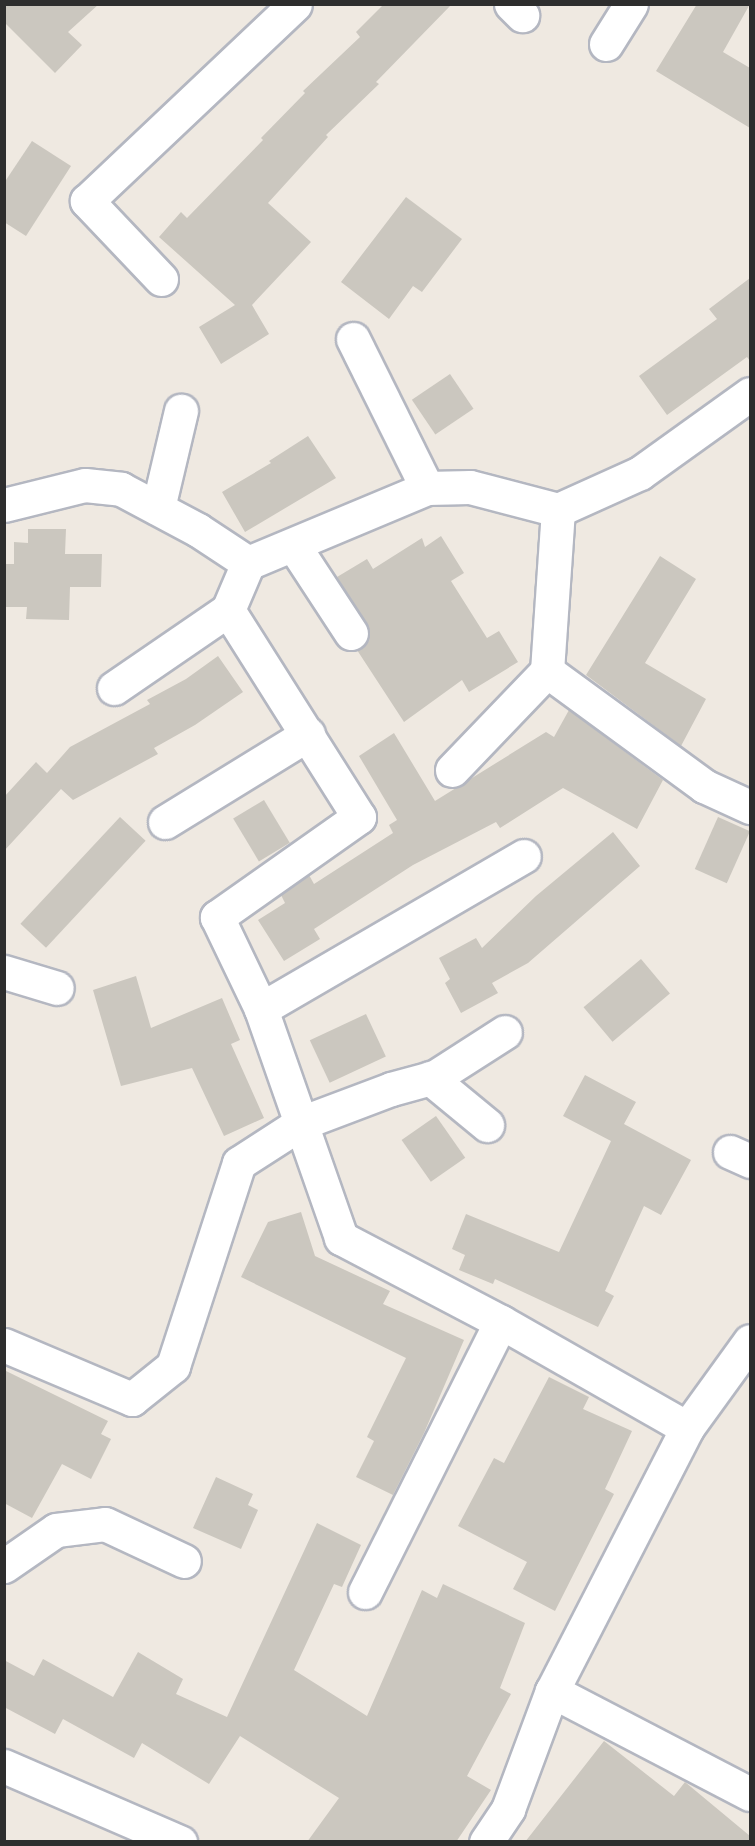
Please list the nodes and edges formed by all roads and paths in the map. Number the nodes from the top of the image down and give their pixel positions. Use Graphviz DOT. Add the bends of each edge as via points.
graph roads {
  1 [pos="295,4"];
  2 [pos="631,4"];
  3 [pos="606,44"];
  4 [pos="161,279"];
  5 [pos="353,339"];
  6 [pos="750,394"];
  7 [pos="181,411"];
  8 [pos="428,488"];
  9 [pos="4,505"];
  10 [pos="158,508"];
  11 [pos="558,510"];
  12 [pos="294,546"];
  13 [pos="248,563"];
  14 [pos="228,610"];
  15 [pos="351,633"];
  16 [pos="547,671"];
  17 [pos="114,688"];
  18 [pos="308,734"];
  19 [pos="452,770"];
  20 [pos="750,807"];
  21 [pos="165,822"];
  22 [pos="524,856"];
  23 [pos="4,972"];
  24 [pos="57,988"];
  25 [pos="261,1009"];
  26 [pos="505,1032"];
  27 [pos="430,1078"];
  28 [pos="301,1123"];
  29 [pos="488,1125"];
  30 [pos="501,1322"];
  31 [pos="750,1341"];
  32 [pos="4,1345"];
  33 [pos="687,1428"];
  34 [pos="184,1561"];
  35 [pos="4,1566"];
  36 [pos="365,1592"];
  37 [pos="552,1691"];
  38 [pos="4,1766"];
  39 [pos="750,1794"];
  40 [pos="180,1842"];
  41 [pos="486,1842"];
  1 -- 4 [label="street" via="87,201"];
  2 -- 3 [label="street"];
  5 -- 8 [label="street"];
  6 -- 11 [label="street" via="640,473"];
  7 -- 10 [label="street"];
  8 -- 11 [label="street" via="470,487"];
  8 -- 12 [label="street"];
  9 -- 10 [label="street" via="85,485 121,489"];
  10 -- 13 [label="street"];
  11 -- 16 [label="street"];
  12 -- 13 [label="street"];
  12 -- 15 [label="street"];
  13 -- 14 [label="street"];
  14 -- 17 [label="street"];
  14 -- 18 [label="street"];
  16 -- 19 [label="street"];
  16 -- 20 [label="street" via="704,786"];
  18 -- 21 [label="street"];
  18 -- 25 [label="street" via="359,817 218,917"];
  22 -- 25 [label="street"];
  23 -- 24 [label="street"];
  25 -- 28 [label="street"];
  26 -- 27 [label="street"];
  27 -- 28 [label="street"];
  27 -- 29 [label="street"];
  28 -- 30 [label="street" via="341,1238"];
  28 -- 32 [label="street" via="239,1162 173,1366 132,1400"];
  30 -- 33 [label="street"];
  30 -- 36 [label="street"];
  31 -- 33 [label="street"];
  33 -- 37 [label="street"];
  34 -- 35 [label="street" via="105,1524 56,1530"];
  37 -- 39 [label="street"];
  37 -- 41 [label="street" via="508,1809"];
  38 -- 40 [label="street"];
}
